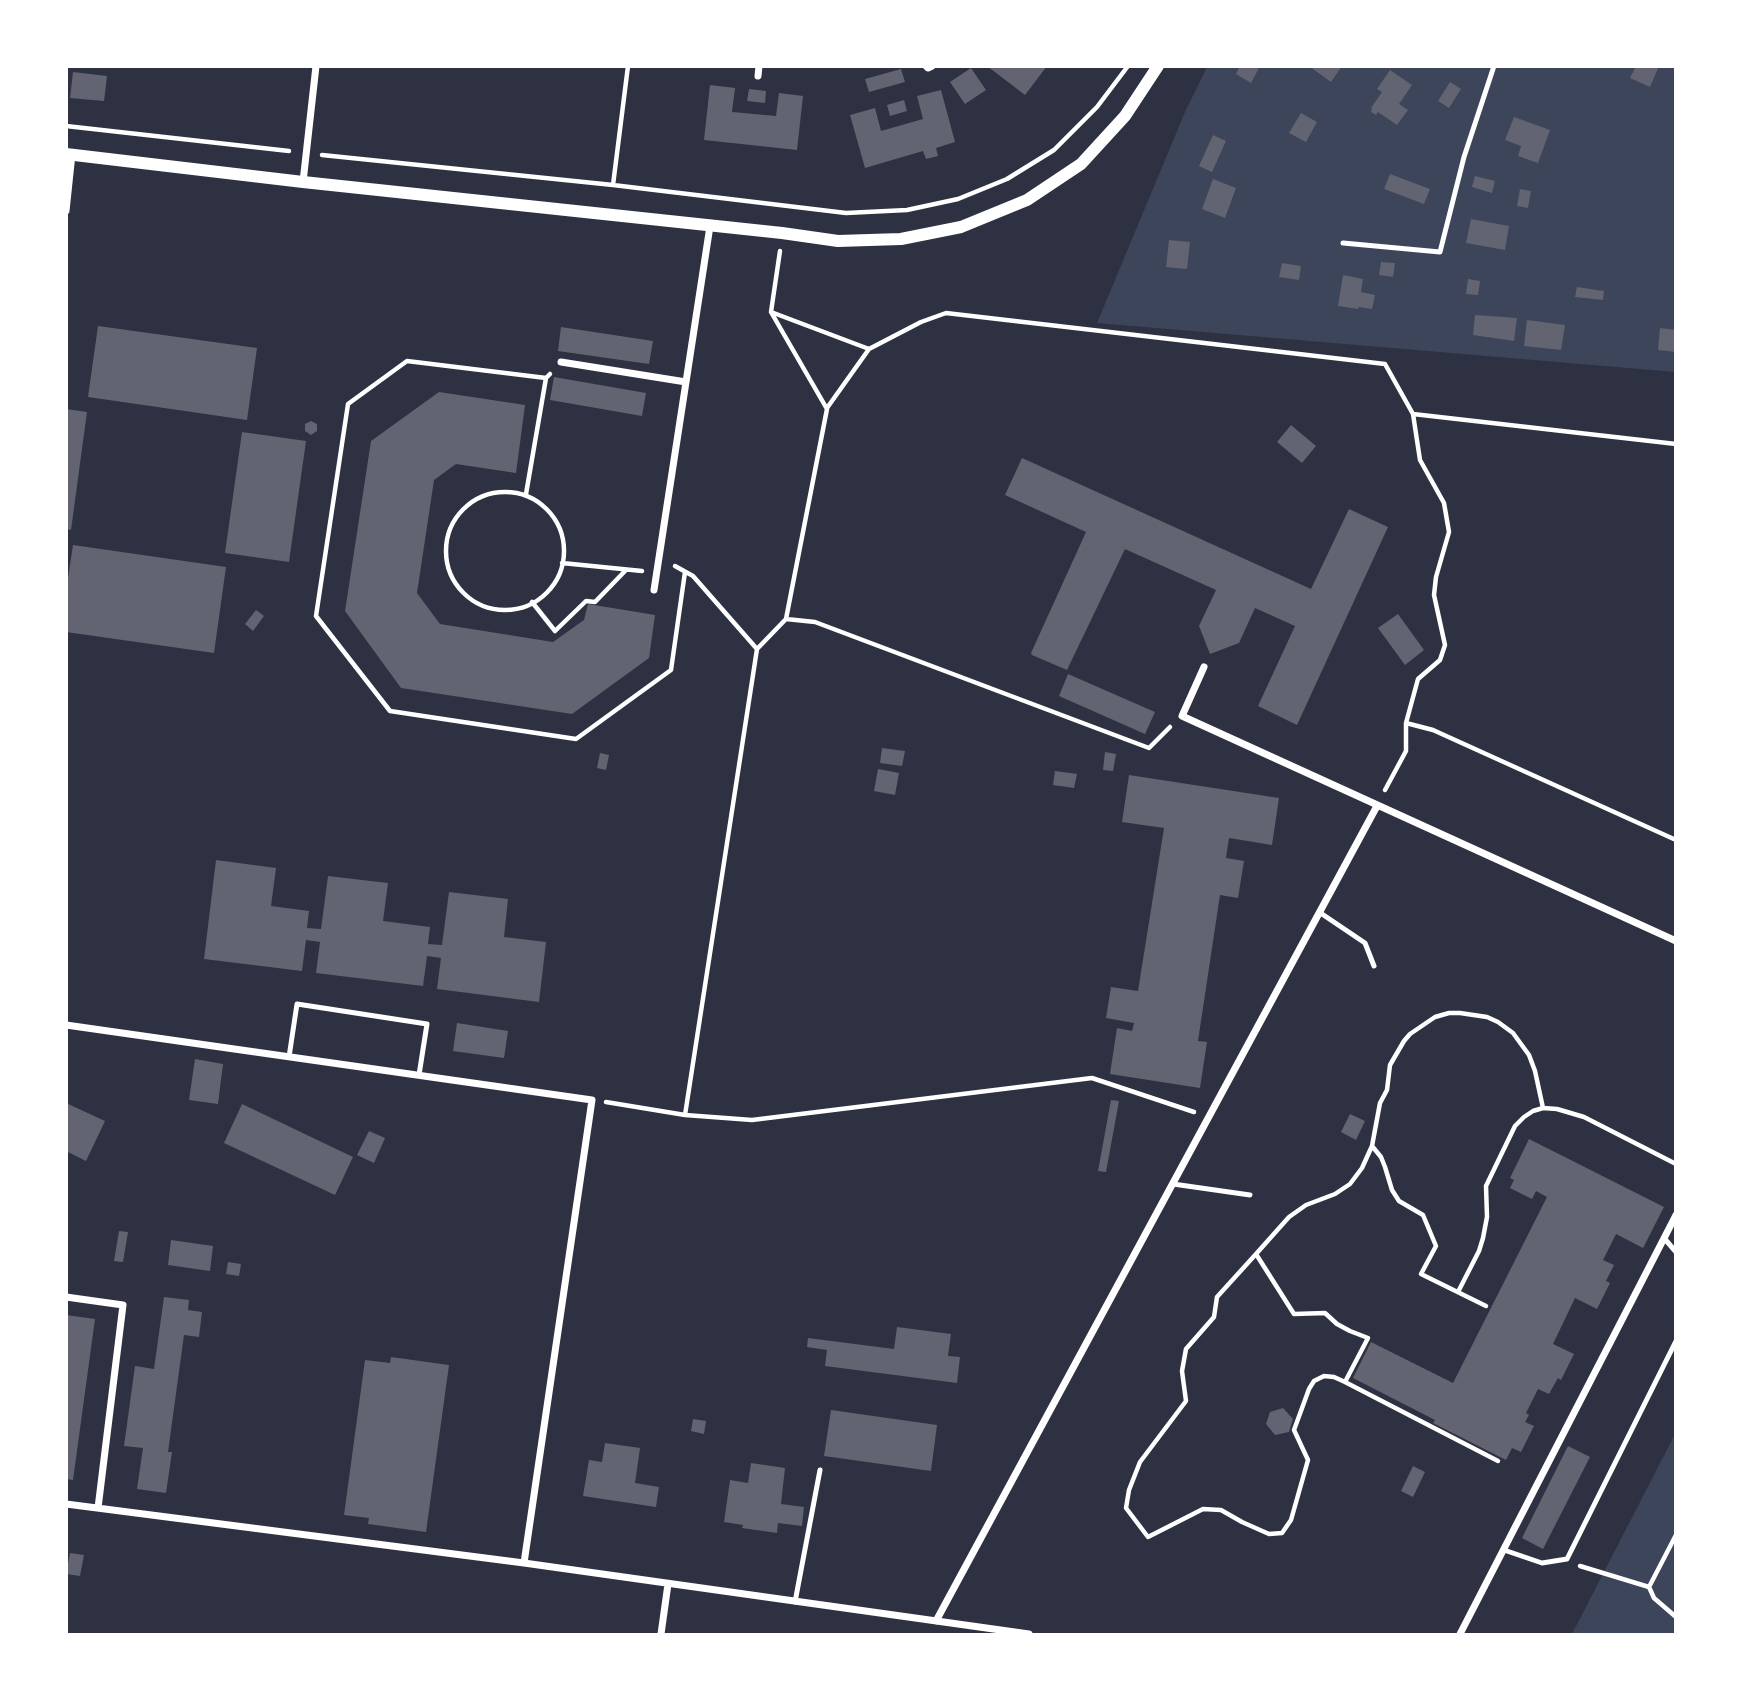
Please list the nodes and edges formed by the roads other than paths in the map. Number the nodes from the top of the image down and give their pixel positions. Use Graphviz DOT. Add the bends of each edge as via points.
graph roads {
  1 [pos="316,66"];
  2 [pos="759,66"];
  3 [pos="926,66"];
  4 [pos="932,66"];
  5 [pos="1158,66"];
  6 [pos="1493,67"];
  7 [pos="758,76"];
  8 [pos="69,154"];
  9 [pos="303,182"];
  10 [pos="66,211"];
  11 [pos="710,226"];
  12 [pos="1343,243"];
  13 [pos="561,362"];
  14 [pos="686,382"];
  15 [pos="654,590"];
  16 [pos="1204,667"];
  17 [pos="1377,806"];
  18 [pos="1319,912"];
  19 [pos="1675,941"];
  20 [pos="1374,966"];
  21 [pos="66,1025"];
  22 [pos="289,1057"];
  23 [pos="419,1075"];
  24 [pos="1173,1184"];
  25 [pos="1250,1195"];
  26 [pos="1675,1215"];
  27 [pos="1664,1238"];
  28 [pos="1675,1252"];
  29 [pos="66,1297"];
  30 [pos="1675,1341"];
  31 [pos="820,1470"];
  32 [pos="66,1504"];
  33 [pos="98,1508"];
  34 [pos="1504,1549"];
  35 [pos="524,1563"];
  36 [pos="668,1584"];
  37 [pos="795,1602"];
  38 [pos="936,1621"];
  39 [pos="994,1632"];
  40 [pos="661,1634"];
  41 [pos="1029,1634"];
  42 [pos="1460,1634"];
  1 -- 9 [label="street"];
  2 -- 7 [label="street"];
  3 -- 4 [label="street"];
  5 -- 11 [label="street" via="1125,116 1081,164 1027,200 961,226 901,239 838,241"];
  6 -- 12 [label="lane" via="1440,252"];
  8 -- 9 [label="street"];
  8 -- 10 [label="street"];
  9 -- 11 [label="street"];
  11 -- 14 [label="street"];
  13 -- 14 [label="street"];
  14 -- 15 [label="street"];
  16 -- 17 [label="street" via="1181,716"];
  17 -- 18 [label="street"];
  17 -- 19 [label="street"];
  18 -- 20 [label="lane" via="1366,943"];
  18 -- 24 [label="street"];
  21 -- 22 [label="street"];
  22 -- 23 [label="street"];
  22 -- 23 [label="lane" via="297,1004 427,1024"];
  23 -- 35 [label="street" via="592,1100"];
  24 -- 25 [label="lane"];
  24 -- 38 [label="street"];
  26 -- 27 [label="street"];
  27 -- 28 [label="lane"];
  27 -- 34 [label="street"];
  29 -- 33 [label="street" via="123,1304"];
  30 -- 34 [label="lane" via="1567,1559 1542,1563"];
  31 -- 37 [label="lane"];
  32 -- 33 [label="street"];
  33 -- 35 [label="street"];
  34 -- 42 [label="street"];
  35 -- 36 [label="street"];
  36 -- 37 [label="street"];
  36 -- 40 [label="street"];
  37 -- 38 [label="street"];
  38 -- 39 [label="street"];
  39 -- 41 [label="street"];
}
